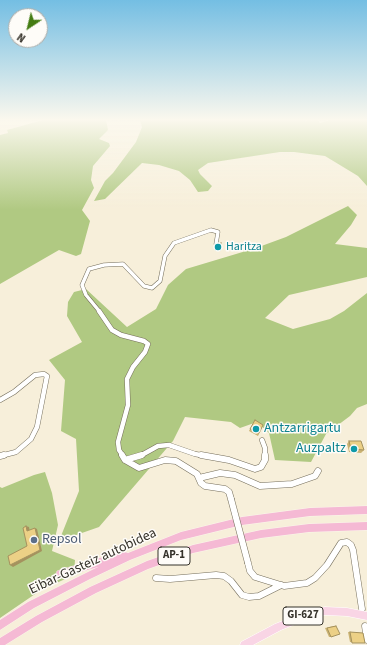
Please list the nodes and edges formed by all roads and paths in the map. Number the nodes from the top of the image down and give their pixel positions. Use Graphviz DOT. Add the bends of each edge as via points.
graph roads {
  1 [pos="216,244"];
  2 [pos="0,400"];
  3 [pos="262,440"];
  4 [pos="0,456"];
  5 [pos="125,460"];
  6 [pos="318,471"];
  7 [pos="199,478"];
  8 [pos="367,510"];
  9 [pos="367,526"];
  10 [pos="128,557"];
  11 [pos="60,574"];
  12 [pos="156,578"];
  13 [pos="281,585"];
  14 [pos="362,609"];
  15 [pos="367,616"];
  16 [pos="0,625"];
  17 [pos="365,626"];
  18 [pos="367,640"];
  19 [pos="0,643"];
  20 [pos="244,645"];
  1 -- 5 [label="street" via="218,232 212,230 174,244 165,256 160,281 152,288 144,286 123,264 92,268 87,271 84,278 82,285 85,294 106,319 110,328 121,335 148,344 146,352 127,379 128,405 118,442"];
  2 -- 4 [label="street" via="35,375 47,376 37,427 31,438 16,452"];
  3 -- 5 [label="street" via="266,448 265,460 261,467 255,470 229,460 201,456 169,445 158,446 140,456"];
  5 -- 7 [label="street" via="139,468 165,460 176,460"];
  6 -- 7 [label="street" via="315,476 304,481 260,486 235,475 220,473"];
  7 -- 13 [label="street, bridge" via="205,486 229,492 250,571 255,577"];
  8 -- 10 [label="highway, Eibar-Gasteiz autobidea / AP-1" via="310,512 242,521 181,536"];
  9 -- 19 [label="highway, Eibar-Gasteiz autobidea / AP-1" via="275,532 194,549 147,565 93,590"];
  10 -- 11 [label="highway" via="119,556"];
  10 -- 16 [label="highway, Eibar-Gasteiz autobidea / AP-1" via="31,605"];
  12 -- 13 [label="street" via="224,576 242,595 249,597 259,596"];
  13 -- 14 [label="street" via="292,586 311,581 327,565 341,543 346,542 351,545 353,551"];
  15 -- 20 [label="main road, GI-627" via="347,612 313,613 278,627"];
  17 -- 18 [label="street"];
}
